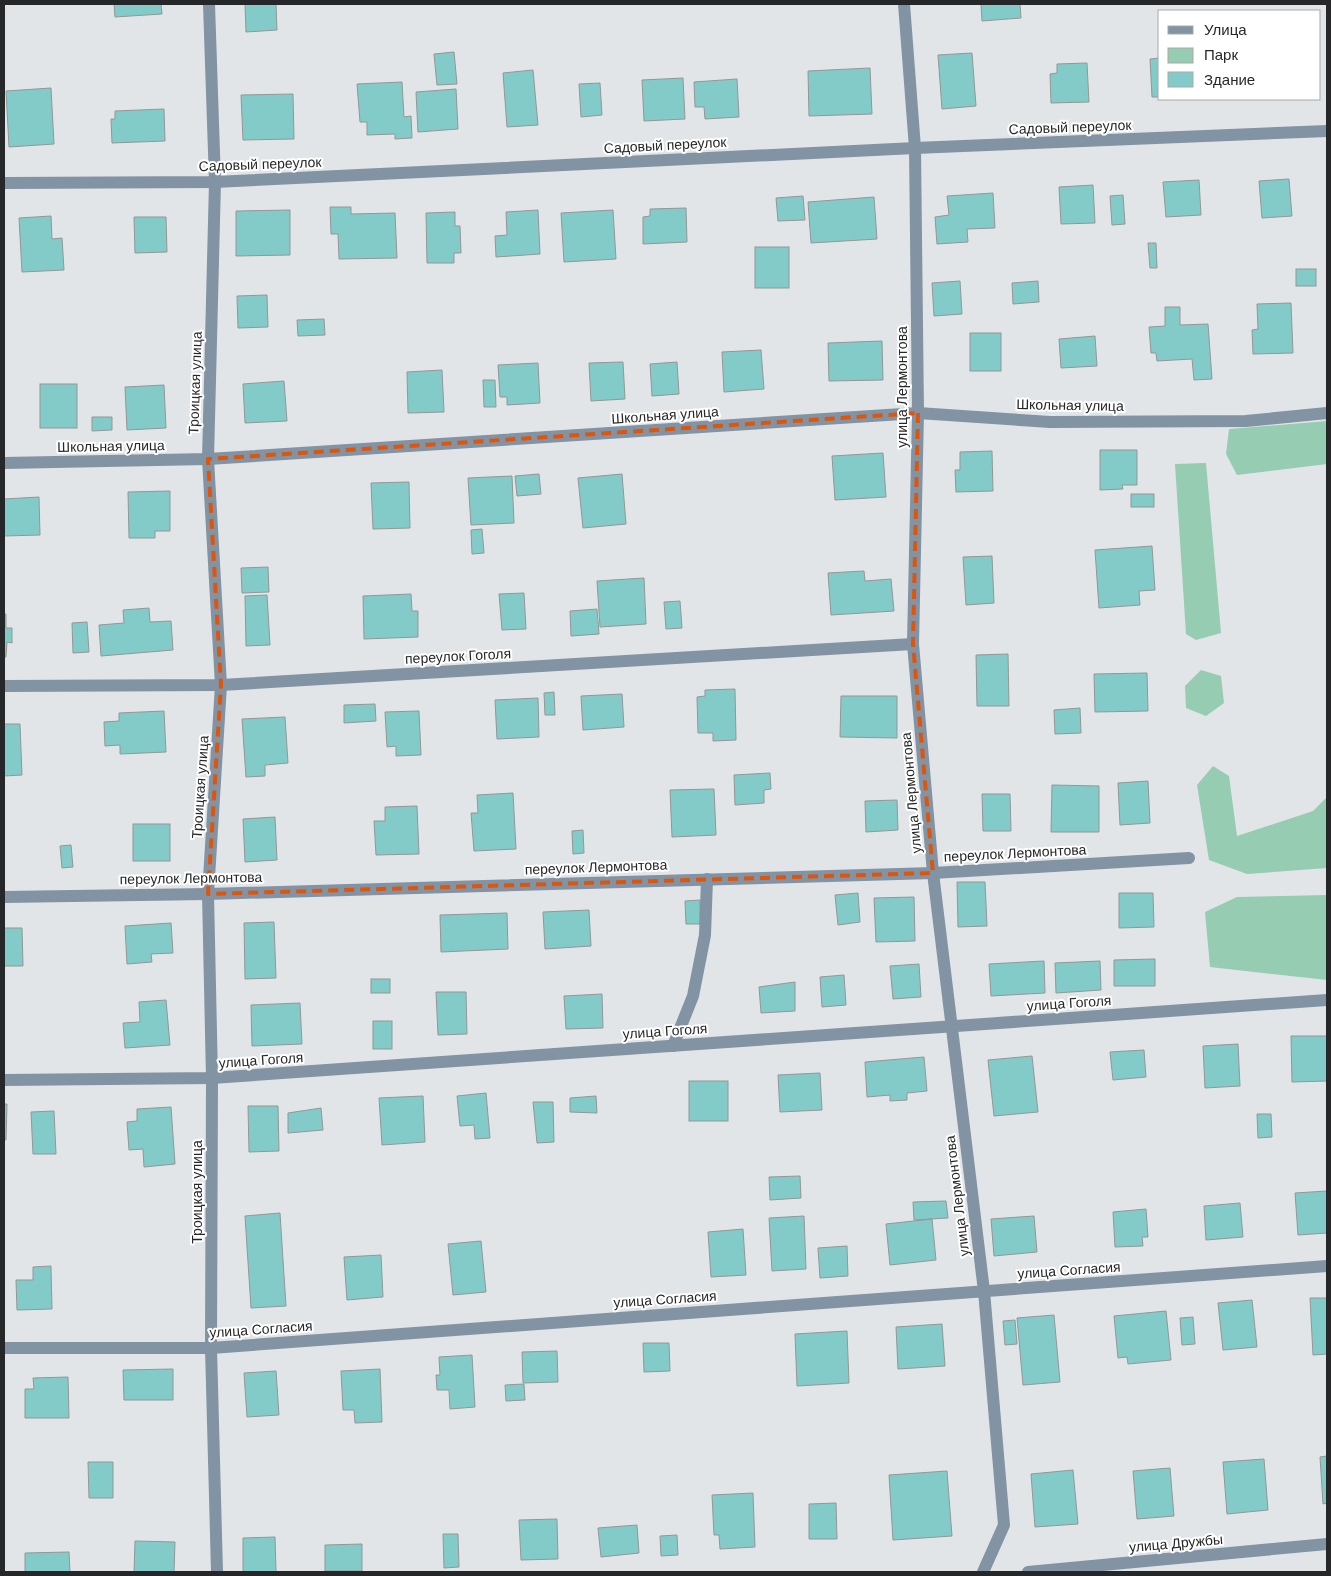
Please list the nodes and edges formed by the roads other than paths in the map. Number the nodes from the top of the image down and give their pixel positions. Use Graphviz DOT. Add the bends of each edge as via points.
graph roads {
  1 [pos="209,4"];
  2 [pos="904,4"];
  3 [pos="1327,131"];
  4 [pos="915,148"];
  5 [pos="215,182"];
  6 [pos="4,183"];
  7 [pos="918,413"];
  8 [pos="1327,413"];
  9 [pos="208,459"];
  10 [pos="4,463"];
  11 [pos="913,644"];
  12 [pos="221,685"];
  13 [pos="4,686"];
  14 [pos="1189,858"];
  15 [pos="933,873"];
  16 [pos="707,879"];
  17 [pos="208,894"];
  18 [pos="4,896"];
  19 [pos="1327,1000"];
  20 [pos="952,1026"];
  21 [pos="673,1046"];
  22 [pos="212,1078"];
  23 [pos="4,1080"];
  24 [pos="1327,1266"];
  25 [pos="984,1291"];
  26 [pos="4,1348"];
  27 [pos="210,1348"];
  28 [pos="1327,1544"];
  29 [pos="217,1572"];
  30 [pos="983,1572"];
  31 [pos="1028,1572"];
  1 -- 5 [label="street, Троицкая улица"];
  2 -- 4 [label="street, улица Лермонтова"];
  3 -- 4 [label="street, Садовый переулок"];
  4 -- 5 [label="street, Садовый переулок"];
  4 -- 7 [label="street, улица Лермонтова"];
  5 -- 6 [label="street, Садовый переулок"];
  5 -- 9 [label="street, Троицкая улица"];
  7 -- 8 [label="street, Школьная улица" via="1050,422 1246,421"];
  7 -- 9 [label="street, Школьная улица"];
  7 -- 11 [label="street, улица Лермонтова"];
  9 -- 10 [label="street, Школьная улица"];
  9 -- 12 [label="street, Троицкая улица"];
  11 -- 12 [label="street, переулок Гоголя"];
  11 -- 15 [label="street, улица Лермонтова"];
  12 -- 13 [label="street, переулок Гоголя"];
  12 -- 17 [label="street, Троицкая улица"];
  14 -- 15 [label="street, переулок Лермонтова"];
  15 -- 16 [label="street, переулок Лермонтова"];
  15 -- 20 [label="street, улица Лермонтова"];
  16 -- 17 [label="street, переулок Лермонтова"];
  16 -- 21 [label="street" via="705,935 693,996"];
  17 -- 18 [label="street, переулок Лермонтова"];
  17 -- 22 [label="street, Троицкая улица"];
  19 -- 20 [label="street, улица Гоголя"];
  20 -- 21 [label="street, улица Гоголя"];
  20 -- 25 [label="street, улица Лермонтова"];
  21 -- 22 [label="street, улица Гоголя"];
  22 -- 23 [label="street, улица Гоголя"];
  22 -- 27 [label="street, Троицкая улица"];
  24 -- 25 [label="street, улица Согласия"];
  25 -- 27 [label="street, улица Согласия"];
  25 -- 30 [label="street, улица Лермонтова" via="1004,1525"];
  26 -- 27 [label="street, улица Согласия"];
  27 -- 29 [label="street, Троицкая улица"];
  28 -- 31 [label="street, улица Дружбы"];
}
